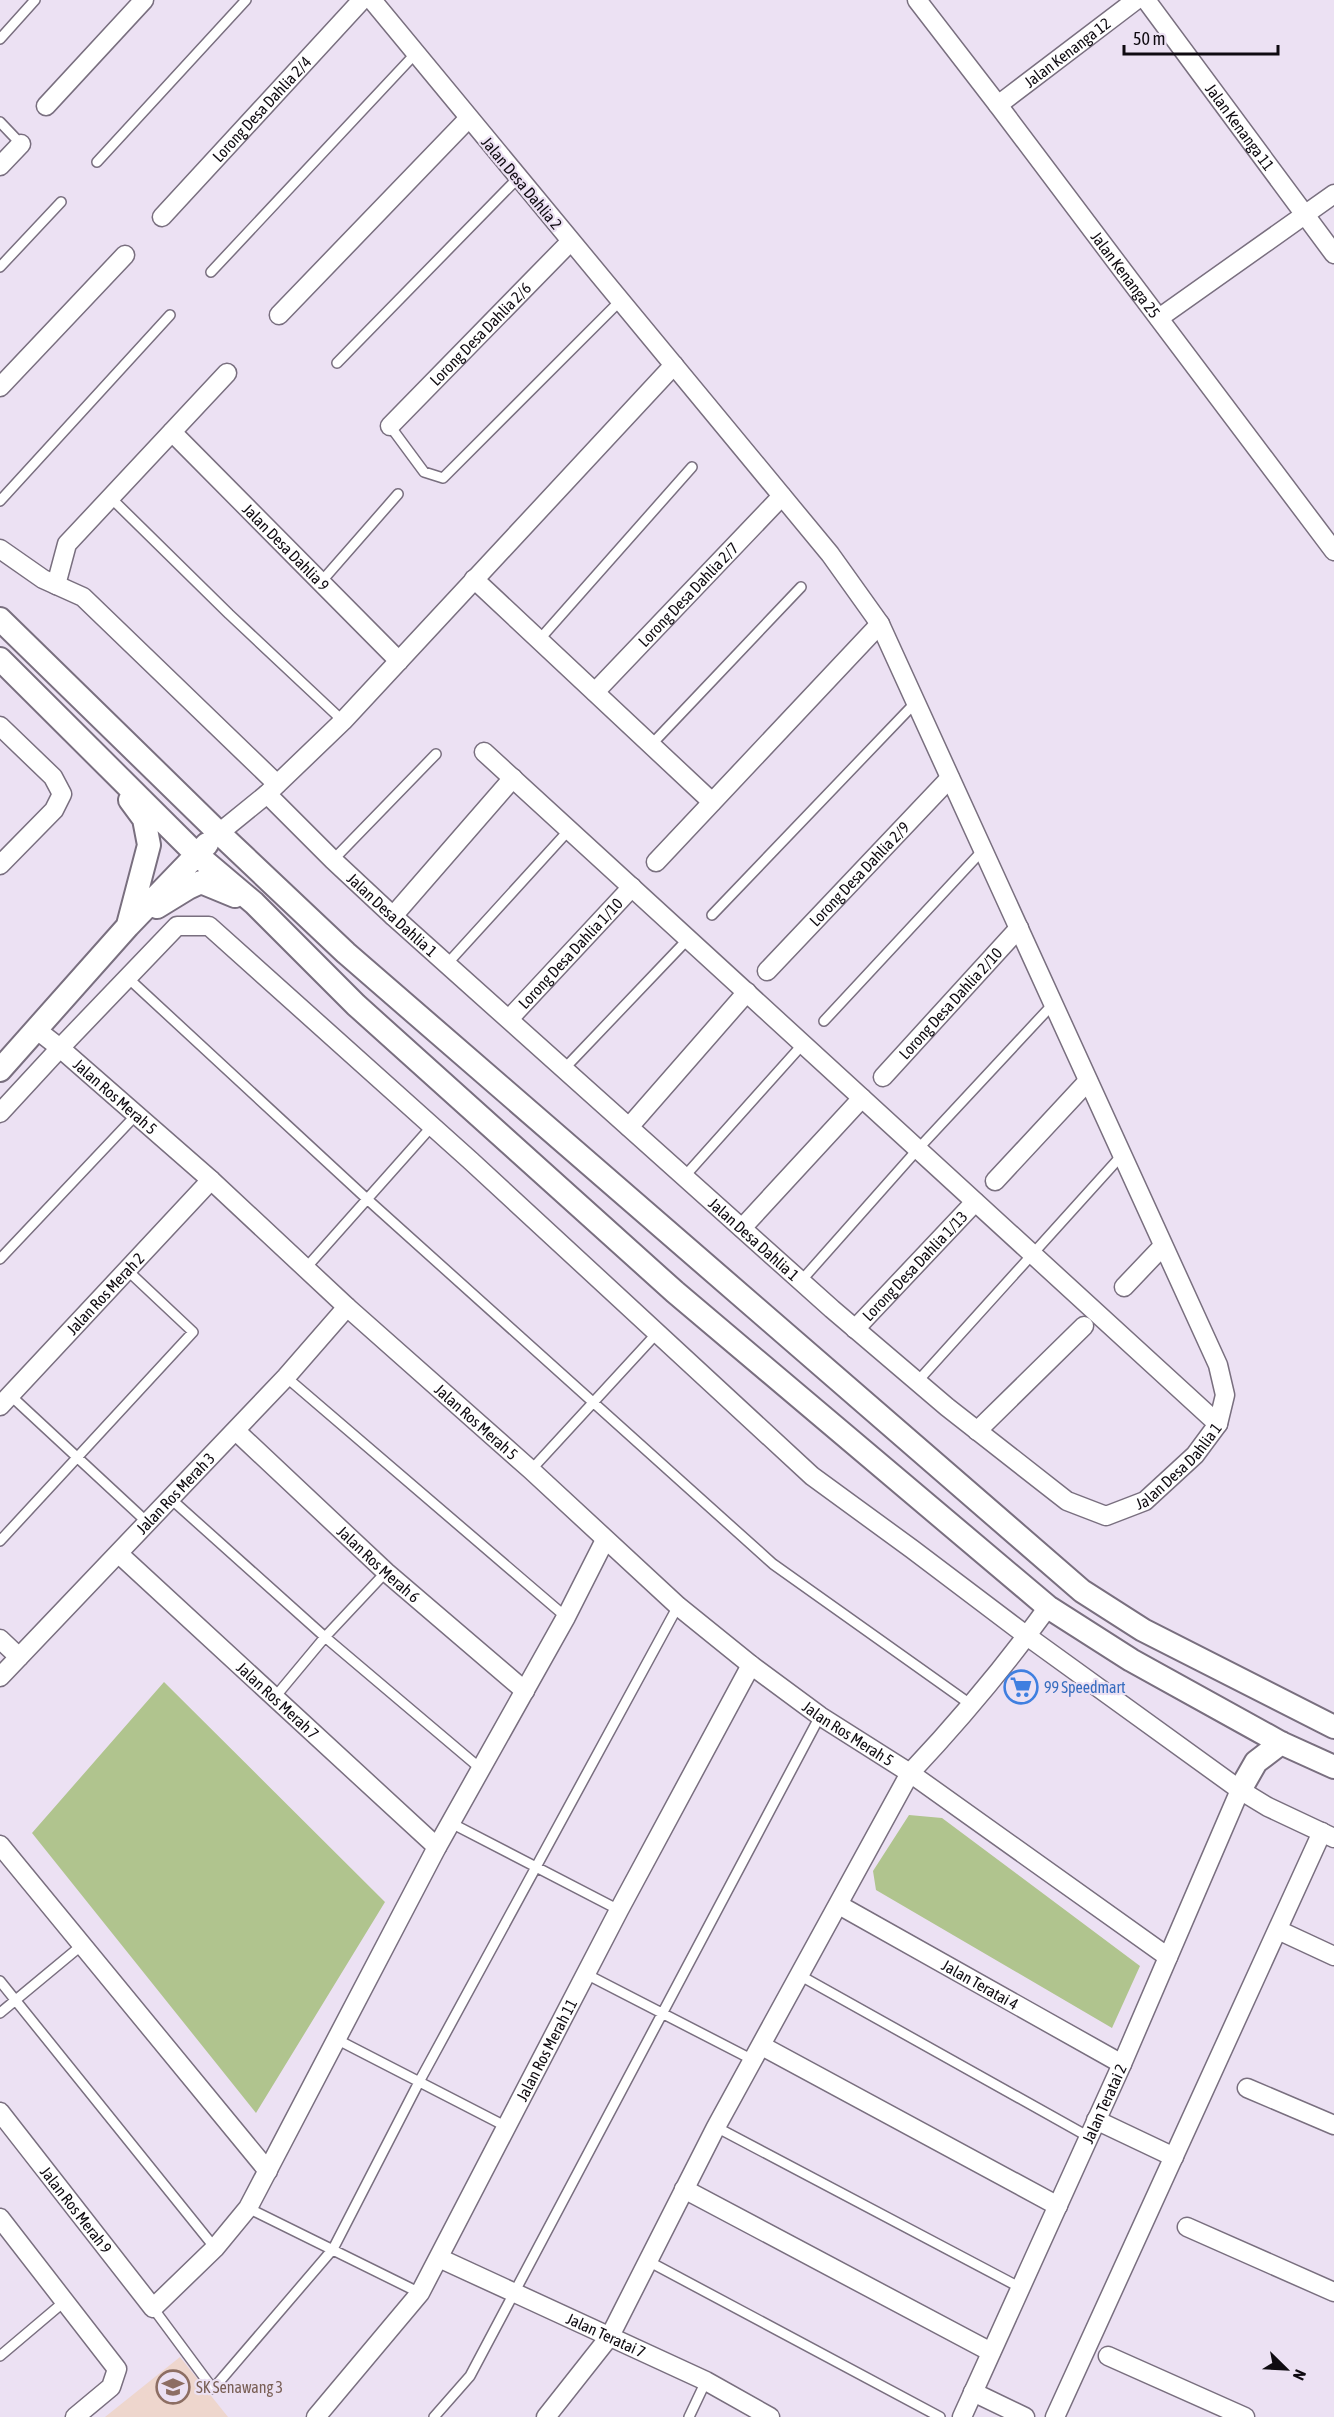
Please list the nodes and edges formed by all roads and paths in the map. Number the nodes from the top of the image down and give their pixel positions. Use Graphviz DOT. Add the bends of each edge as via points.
graph roads {
  1 [pos="35,0"];
  2 [pos="144,0"];
  3 [pos="246,0"];
  4 [pos="362,0"];
  5 [pos="372,0"];
  6 [pos="917,0"];
  7 [pos="1136,0"];
  8 [pos="1146,0"];
  9 [pos="0,39"];
  10 [pos="416,53"];
  11 [pos="998,105"];
  12 [pos="46,106"];
  13 [pos="468,118"];
  14 [pos="0,122"];
  15 [pos="21,144"];
  16 [pos="97,162"];
  17 [pos="0,166"];
  18 [pos="518,178"];
  19 [pos="1334,194"];
  20 [pos="61,202"];
  21 [pos="1305,214"];
  22 [pos="162,217"];
  23 [pos="570,243"];
  24 [pos="1334,254"];
  25 [pos="125,255"];
  26 [pos="0,267"];
  27 [pos="211,272"];
  28 [pos="621,300"];
  29 [pos="170,315"];
  30 [pos="279,315"];
  31 [pos="1159,318"];
  32 [pos="337,363"];
  33 [pos="674,365"];
  34 [pos="227,373"];
  35 [pos="0,387"];
  36 [pos="390,426"];
  37 [pos="172,432"];
  38 [pos="692,467"];
  39 [pos="398,494"];
  40 [pos="782,496"];
  41 [pos="111,498"];
  42 [pos="0,501"];
  43 [pos="0,549"];
  44 [pos="1334,551"];
  45 [pos="474,579"];
  46 [pos="321,582"];
  47 [pos="56,585"];
  48 [pos="801,587"];
  49 [pos="0,619"];
  50 [pos="880,624"];
  51 [pos="539,640"];
  52 [pos="0,659"];
  53 [pos="399,661"];
  54 [pos="595,692"];
  55 [pos="916,702"];
  56 [pos="343,721"];
  57 [pos="0,726"];
  58 [pos="651,745"];
  59 [pos="484,752"];
  60 [pos="436,754"];
  61 [pos="99,756"];
  62 [pos="513,778"];
  63 [pos="950,778"];
  64 [pos="272,789"];
  65 [pos="712,802"];
  66 [pos="569,830"];
  67 [pos="219,833"];
  68 [pos="983,850"];
  69 [pos="196,854"];
  70 [pos="333,860"];
  71 [pos="656,861"];
  72 [pos="0,865"];
  73 [pos="632,887"];
  74 [pos="254,903"];
  75 [pos="712,915"];
  76 [pos="393,916"];
  77 [pos="128,926"];
  78 [pos="1018,928"];
  79 [pos="688,939"];
  80 [pos="447,964"];
  81 [pos="767,971"];
  82 [pos="128,978"];
  83 [pos="747,992"];
  84 [pos="1053,1004"];
  85 [pos="508,1019"];
  86 [pos="824,1022"];
  87 [pos="37,1030"];
  88 [pos="803,1044"];
  89 [pos="60,1048"];
  90 [pos="564,1069"];
  91 [pos="0,1070"];
  92 [pos="882,1077"];
  93 [pos="1088,1081"];
  94 [pos="862,1098"];
  95 [pos="0,1113"];
  96 [pos="136,1115"];
  97 [pos="433,1125"];
  98 [pos="628,1126"];
  99 [pos="918,1149"];
  100 [pos="1122,1155"];
  101 [pos="684,1177"];
  102 [pos="211,1180"];
  103 [pos="994,1181"];
  104 [pos="367,1199"];
  105 [pos="975,1202"];
  106 [pos="742,1228"];
  107 [pos="1163,1246"];
  108 [pos="1033,1254"];
  109 [pos="0,1259"];
  110 [pos="305,1269"];
  111 [pos="126,1270"];
  112 [pos="801,1281"];
  113 [pos="1124,1287"];
  114 [pos="347,1307"];
  115 [pos="1084,1326"];
  116 [pos="855,1329"];
  117 [pos="658,1332"];
  118 [pos="286,1377"];
  119 [pos="917,1382"];
  120 [pos="5,1400"];
  121 [pos="592,1404"];
  122 [pos="1218,1424"];
  123 [pos="236,1431"];
  124 [pos="977,1431"];
  125 [pos="77,1457"];
  126 [pos="531,1470"];
  127 [pos="171,1499"];
  128 [pos="148,1523"];
  129 [pos="605,1540"];
  130 [pos="0,1541"];
  131 [pos="119,1554"];
  132 [pos="386,1572"];
  133 [pos="678,1606"];
  134 [pos="1048,1607"];
  135 [pos="566,1617"];
  136 [pos="1027,1636"];
  137 [pos="325,1637"];
  138 [pos="0,1639"];
  139 [pos="19,1657"];
  140 [pos="751,1665"];
  141 [pos="0,1677"];
  142 [pos="525,1691"];
  143 [pos="275,1697"];
  144 [pos="970,1704"];
  145 [pos="820,1716"];
  146 [pos="1334,1727"];
  147 [pos="1281,1743"];
  148 [pos="1334,1767"];
  149 [pos="481,1768"];
  150 [pos="910,1773"];
  151 [pos="1240,1790"];
  152 [pos="451,1823"];
  153 [pos="1328,1835"];
  154 [pos="0,1845"];
  155 [pos="437,1847"];
  156 [pos="536,1867"];
  157 [pos="839,1905"];
  158 [pos="619,1910"];
  159 [pos="1278,1930"];
  160 [pos="82,1945"];
  161 [pos="1334,1956"];
  162 [pos="1168,1957"];
  163 [pos="586,1974"];
  164 [pos="801,1976"];
  165 [pos="0,1981"];
  166 [pos="15,2000"];
  167 [pos="0,2013"];
  168 [pos="661,2013"];
  169 [pos="338,2040"];
  170 [pos="757,2053"];
  171 [pos="1122,2064"];
  172 [pos="419,2082"];
  173 [pos="1247,2088"];
  174 [pos="0,2112"];
  175 [pos="1334,2125"];
  176 [pos="505,2126"];
  177 [pos="716,2127"];
  178 [pos="1093,2129"];
  179 [pos="1174,2157"];
  180 [pos="268,2171"];
  181 [pos="684,2189"];
  182 [pos="1058,2206"];
  183 [pos="248,2208"];
  184 [pos="1187,2227"];
  185 [pos="3,2229"];
  186 [pos="214,2248"];
  187 [pos="333,2249"];
  188 [pos="439,2258"];
  189 [pos="648,2261"];
  190 [pos="1021,2288"];
  191 [pos="420,2292"];
  192 [pos="514,2292"];
  193 [pos="1334,2292"];
  194 [pos="65,2301"];
  195 [pos="153,2308"];
  196 [pos="610,2336"];
  197 [pos="991,2352"];
  198 [pos="0,2355"];
  199 [pos="1108,2356"];
  200 [pos="706,2380"];
  201 [pos="973,2392"];
  202 [pos="75,2417"];
  203 [pos="316,2417"];
  204 [pos="435,2417"];
  205 [pos="546,2417"];
  206 [pos="689,2417"];
  207 [pos="770,2417"];
  208 [pos="940,2417"];
  209 [pos="962,2417"];
  210 [pos="1025,2417"];
  211 [pos="1055,2417"];
  212 [pos="1245,2417"];
  1 -- 9 [label="lane"];
  2 -- 12 [label="street"];
  3 -- 16 [label="lane"];
  4 -- 22 [label="street, Lorong Desa Dahlia 2/4"];
  5 -- 10 [label="street, Jalan Desa Dahlia 2"];
  6 -- 11 [label="street, Jalan Kenanga 25"];
  7 -- 11 [label="street, Jalan Kenanga 12"];
  8 -- 21 [label="street, Jalan Kenanga 11"];
  10 -- 13 [label="street, Jalan Desa Dahlia 2"];
  10 -- 27 [label="lane"];
  11 -- 31 [label="street, Jalan Kenanga 25"];
  13 -- 18 [label="street, Jalan Desa Dahlia 2"];
  13 -- 30 [label="street"];
  14 -- 15 [label="lane"];
  15 -- 17 [label="street"];
  18 -- 23 [label="street, Jalan Desa Dahlia 2"];
  18 -- 32 [label="lane"];
  19 -- 21 [label="street"];
  20 -- 26 [label="lane"];
  21 -- 24 [label="street, Jalan Kenanga 11"];
  21 -- 31 [label="street"];
  23 -- 28 [label="street, Jalan Desa Dahlia 2"];
  23 -- 36 [label="street, Lorong Desa Dahlia 2/6"];
  25 -- 35 [label="street"];
  28 -- 33 [label="street, Jalan Desa Dahlia 2"];
  28 -- 36 [label="lane" via="443,478 424,472"];
  29 -- 42 [label="lane"];
  31 -- 44 [label="street, Jalan Kenanga 25"];
  33 -- 40 [label="street, Jalan Desa Dahlia 2"];
  33 -- 45 [label="street"];
  34 -- 37 [label="street"];
  37 -- 41 [label="street"];
  37 -- 46 [label="street, Jalan Desa Dahlia 9"];
  38 -- 51 [label="lane"];
  39 -- 46 [label="lane"];
  40 -- 50 [label="street, Jalan Desa Dahlia 2"];
  40 -- 54 [label="street, Lorong Desa Dahlia 2/7"];
  41 -- 47 [label="street" via="68,544"];
  41 -- 56 [label="lane"];
  43 -- 47 [label="street"];
  45 -- 51 [label="street"];
  45 -- 53 [label="street"];
  46 -- 53 [label="street, Jalan Desa Dahlia 9"];
  47 -- 64 [label="street, Jalan Desa Dahlia 1" via="83,597"];
  48 -- 58 [label="lane"];
  49 -- 67 [label="street"];
  50 -- 55 [label="street, Jalan Desa Dahlia 2"];
  50 -- 65 [label="street"];
  51 -- 54 [label="street"];
  52 -- 61 [label="street"];
  53 -- 56 [label="street"];
  54 -- 58 [label="street"];
  55 -- 63 [label="street, Jalan Desa Dahlia 2"];
  55 -- 75 [label="lane"];
  56 -- 64 [label="street"];
  57 -- 72 [label="street" via="53,777 62,794 54,810"];
  58 -- 65 [label="street"];
  59 -- 62 [label="street"];
  60 -- 70 [label="lane"];
  61 -- 69 [label="street"];
  61 -- 77 [label="street" via="144,819 149,845"];
  62 -- 66 [label="street"];
  62 -- 76 [label="street"];
  63 -- 68 [label="street, Jalan Desa Dahlia 2"];
  63 -- 81 [label="street, Lorong Desa Dahlia 2/9"];
  64 -- 67 [label="street"];
  64 -- 70 [label="street, Jalan Desa Dahlia 1"];
  65 -- 71 [label="street"];
  66 -- 73 [label="street"];
  66 -- 80 [label="lane"];
  67 -- 69 [label="street"];
  67 -- 146 [label="street" via="346,953 1082,1592 1143,1630"];
  68 -- 78 [label="street, Jalan Desa Dahlia 1"];
  68 -- 86 [label="lane"];
  69 -- 74 [label="street"];
  69 -- 77 [label="street"];
  70 -- 76 [label="street, Jalan Desa Dahlia 1"];
  73 -- 79 [label="street"];
  73 -- 85 [label="street, Lorong Desa Dahlia 1/10"];
  74 -- 77 [label="street" via="201,882"];
  74 -- 134 [label="street" via="356,1005 675,1292"];
  76 -- 80 [label="street, Jalan Desa Dahlia 1"];
  77 -- 87 [label="street"];
  78 -- 84 [label="street, Jalan Desa Dahlia 1"];
  78 -- 92 [label="street, Lorong Desa Dahlia 2/10"];
  79 -- 83 [label="street"];
  79 -- 90 [label="lane"];
  80 -- 85 [label="street, Jalan Desa Dahlia 1"];
  82 -- 89 [label="street"];
  82 -- 97 [label="street" via="177,926 209,926"];
  82 -- 104 [label="lane"];
  83 -- 88 [label="street"];
  83 -- 98 [label="street"];
  84 -- 93 [label="street, Jalan Desa Dahlia 1"];
  84 -- 99 [label="lane"];
  85 -- 90 [label="street, Jalan Desa Dahlia 1"];
  87 -- 89 [label="street, Jalan Ros Merah 5"];
  87 -- 91 [label="street"];
  88 -- 94 [label="street"];
  88 -- 101 [label="lane"];
  89 -- 95 [label="street"];
  89 -- 96 [label="street, Jalan Ros Merah 5"];
  90 -- 98 [label="street, Jalan Desa Dahlia 1"];
  93 -- 100 [label="street, Jalan Desa Dahlia 1"];
  93 -- 103 [label="street"];
  94 -- 99 [label="street"];
  94 -- 106 [label="street"];
  96 -- 102 [label="street, Jalan Ros Merah 5"];
  96 -- 109 [label="lane"];
  97 -- 104 [label="lane"];
  97 -- 117 [label="street"];
  98 -- 101 [label="street, Jalan Desa Dahlia 1"];
  99 -- 105 [label="street"];
  99 -- 112 [label="lane"];
  100 -- 107 [label="street, Jalan Desa Dahlia 1"];
  100 -- 108 [label="lane"];
  101 -- 106 [label="street, Jalan Desa Dahlia 1"];
  102 -- 110 [label="street, Jalan Ros Merah 5"];
  102 -- 111 [label="street, Jalan Ros Merah 2"];
  104 -- 110 [label="lane"];
  104 -- 121 [label="lane"];
  105 -- 108 [label="street"];
  105 -- 116 [label="street, Lorong Desa Dahlia 1/13"];
  106 -- 112 [label="street, Jalan Desa Dahlia 1"];
  107 -- 113 [label="street"];
  107 -- 122 [label="street, Jalan Desa Dahlia 1" via="1218,1365 1225,1395"];
  108 -- 119 [label="lane"];
  108 -- 122 [label="street"];
  110 -- 114 [label="street, Jalan Ros Merah 5"];
  111 -- 120 [label="street, Jalan Ros Merah 2"];
  111 -- 125 [label="lane" via="193,1332"];
  112 -- 116 [label="street, Jalan Desa Dahlia 1"];
  114 -- 118 [label="street, Jalan Ros Merah 3"];
  114 -- 126 [label="street, Jalan Ros Merah 5"];
  115 -- 124 [label="street"];
  116 -- 119 [label="street, Jalan Desa Dahlia 1"];
  117 -- 121 [label="lane"];
  117 -- 136 [label="street" via="812,1476"];
  118 -- 123 [label="street, Jalan Ros Merah 3"];
  118 -- 135 [label="lane"];
  119 -- 124 [label="street, Jalan Desa Dahlia 1"];
  120 -- 125 [label="lane"];
  121 -- 126 [label="lane"];
  121 -- 144 [label="lane" via="773,1564"];
  122 -- 124 [label="street, Jalan Desa Dahlia 1" via="1195,1455 1145,1502 1106,1516 1067,1500"];
  123 -- 127 [label="street, Jalan Ros Merah 3"];
  123 -- 132 [label="street, Jalan Ros Merah 6"];
  125 -- 128 [label="lane"];
  125 -- 130 [label="lane"];
  126 -- 129 [label="street, Jalan Ros Merah 5"];
  127 -- 128 [label="street, Jalan Ros Merah 3"];
  127 -- 137 [label="lane"];
  128 -- 131 [label="street, Jalan Ros Merah 3"];
  129 -- 133 [label="street, Jalan Ros Merah 5"];
  129 -- 135 [label="street"];
  131 -- 139 [label="street, Jalan Ros Merah 3"];
  131 -- 143 [label="street, Jalan Ros Merah 7"];
  132 -- 137 [label="lane"];
  132 -- 142 [label="street, Jalan Ros Merah 6"];
  133 -- 140 [label="street, Jalan Ros Merah 5"];
  133 -- 156 [label="lane"];
  134 -- 136 [label="street"];
  134 -- 147 [label="street" via="1131,1660"];
  135 -- 142 [label="street"];
  136 -- 144 [label="street"];
  136 -- 151 [label="street"];
  137 -- 143 [label="lane"];
  137 -- 149 [label="lane"];
  138 -- 139 [label="street"];
  139 -- 141 [label="street, Jalan Ros Merah 3"];
  140 -- 145 [label="street, Jalan Ros Merah 5"];
  140 -- 158 [label="street, Jalan Ros Merah 11"];
  142 -- 149 [label="street"];
  143 -- 155 [label="street, Jalan Ros Merah 7"];
  144 -- 150 [label="street"];
  145 -- 150 [label="street, Jalan Ros Merah 5"];
  145 -- 168 [label="lane"];
  147 -- 148 [label="street"];
  147 -- 151 [label="street" via="1256,1762"];
  149 -- 152 [label="street"];
  150 -- 157 [label="street"];
  150 -- 162 [label="street, Jalan Ros Merah 5"];
  151 -- 153 [label="street"];
  151 -- 162 [label="street, Jalan Teratai 2"];
  152 -- 155 [label="street"];
  152 -- 156 [label="lane"];
  153 -- 159 [label="street"];
  154 -- 160 [label="street"];
  155 -- 169 [label="street"];
  156 -- 158 [label="lane"];
  156 -- 172 [label="lane"];
  157 -- 164 [label="street"];
  157 -- 171 [label="street, Jalan Teratai 4"];
  158 -- 163 [label="street, Jalan Ros Merah 11"];
  159 -- 161 [label="street"];
  159 -- 179 [label="street"];
  160 -- 166 [label="lane"];
  160 -- 180 [label="street"];
  162 -- 171 [label="street, Jalan Teratai 2"];
  163 -- 168 [label="lane"];
  163 -- 176 [label="street, Jalan Ros Merah 11"];
  164 -- 170 [label="street"];
  164 -- 178 [label="lane"];
  165 -- 166 [label="lane"];
  166 -- 167 [label="lane"];
  166 -- 186 [label="lane"];
  168 -- 170 [label="lane"];
  168 -- 192 [label="lane"];
  169 -- 172 [label="lane"];
  169 -- 180 [label="street"];
  170 -- 177 [label="street"];
  170 -- 182 [label="street"];
  171 -- 178 [label="street, Jalan Teratai 2"];
  172 -- 176 [label="lane"];
  172 -- 187 [label="lane"];
  173 -- 175 [label="street"];
  174 -- 195 [label="street, Jalan Ros Merah 9"];
  176 -- 188 [label="street, Jalan Ros Merah 11"];
  177 -- 181 [label="street"];
  177 -- 190 [label="lane"];
  178 -- 179 [label="street"];
  178 -- 182 [label="street, Jalan Teratai 2"];
  179 -- 211 [label="street"];
  180 -- 183 [label="street"];
  181 -- 189 [label="street"];
  181 -- 197 [label="street"];
  182 -- 190 [label="street, Jalan Teratai 2"];
  183 -- 186 [label="street"];
  183 -- 187 [label="lane"];
  184 -- 193 [label="street"];
  185 -- 194 [label="street"];
  186 -- 195 [label="street"];
  187 -- 191 [label="lane"];
  187 -- 195 [label="lane" via="213,2389"];
  188 -- 191 [label="street, Jalan Ros Merah 11"];
  188 -- 192 [label="street, Jalan Teratai 7"];
  189 -- 196 [label="street"];
  189 -- 208 [label="lane"];
  190 -- 197 [label="street, Jalan Teratai 2"];
  191 -- 203 [label="street, Jalan Ros Merah 11"];
  192 -- 196 [label="street, Jalan Teratai 7"];
  192 -- 204 [label="lane" via="470,2376"];
  194 -- 198 [label="lane"];
  194 -- 202 [label="street" via="117,2369 111,2387"];
  196 -- 200 [label="street, Jalan Teratai 7"];
  196 -- 205 [label="street"];
  197 -- 201 [label="street, Jalan Teratai 2"];
  199 -- 212 [label="street"];
  200 -- 206 [label="lane"];
  200 -- 207 [label="street, Jalan Teratai 7"];
  201 -- 209 [label="street, Jalan Teratai 2"];
  201 -- 210 [label="street"];
}
